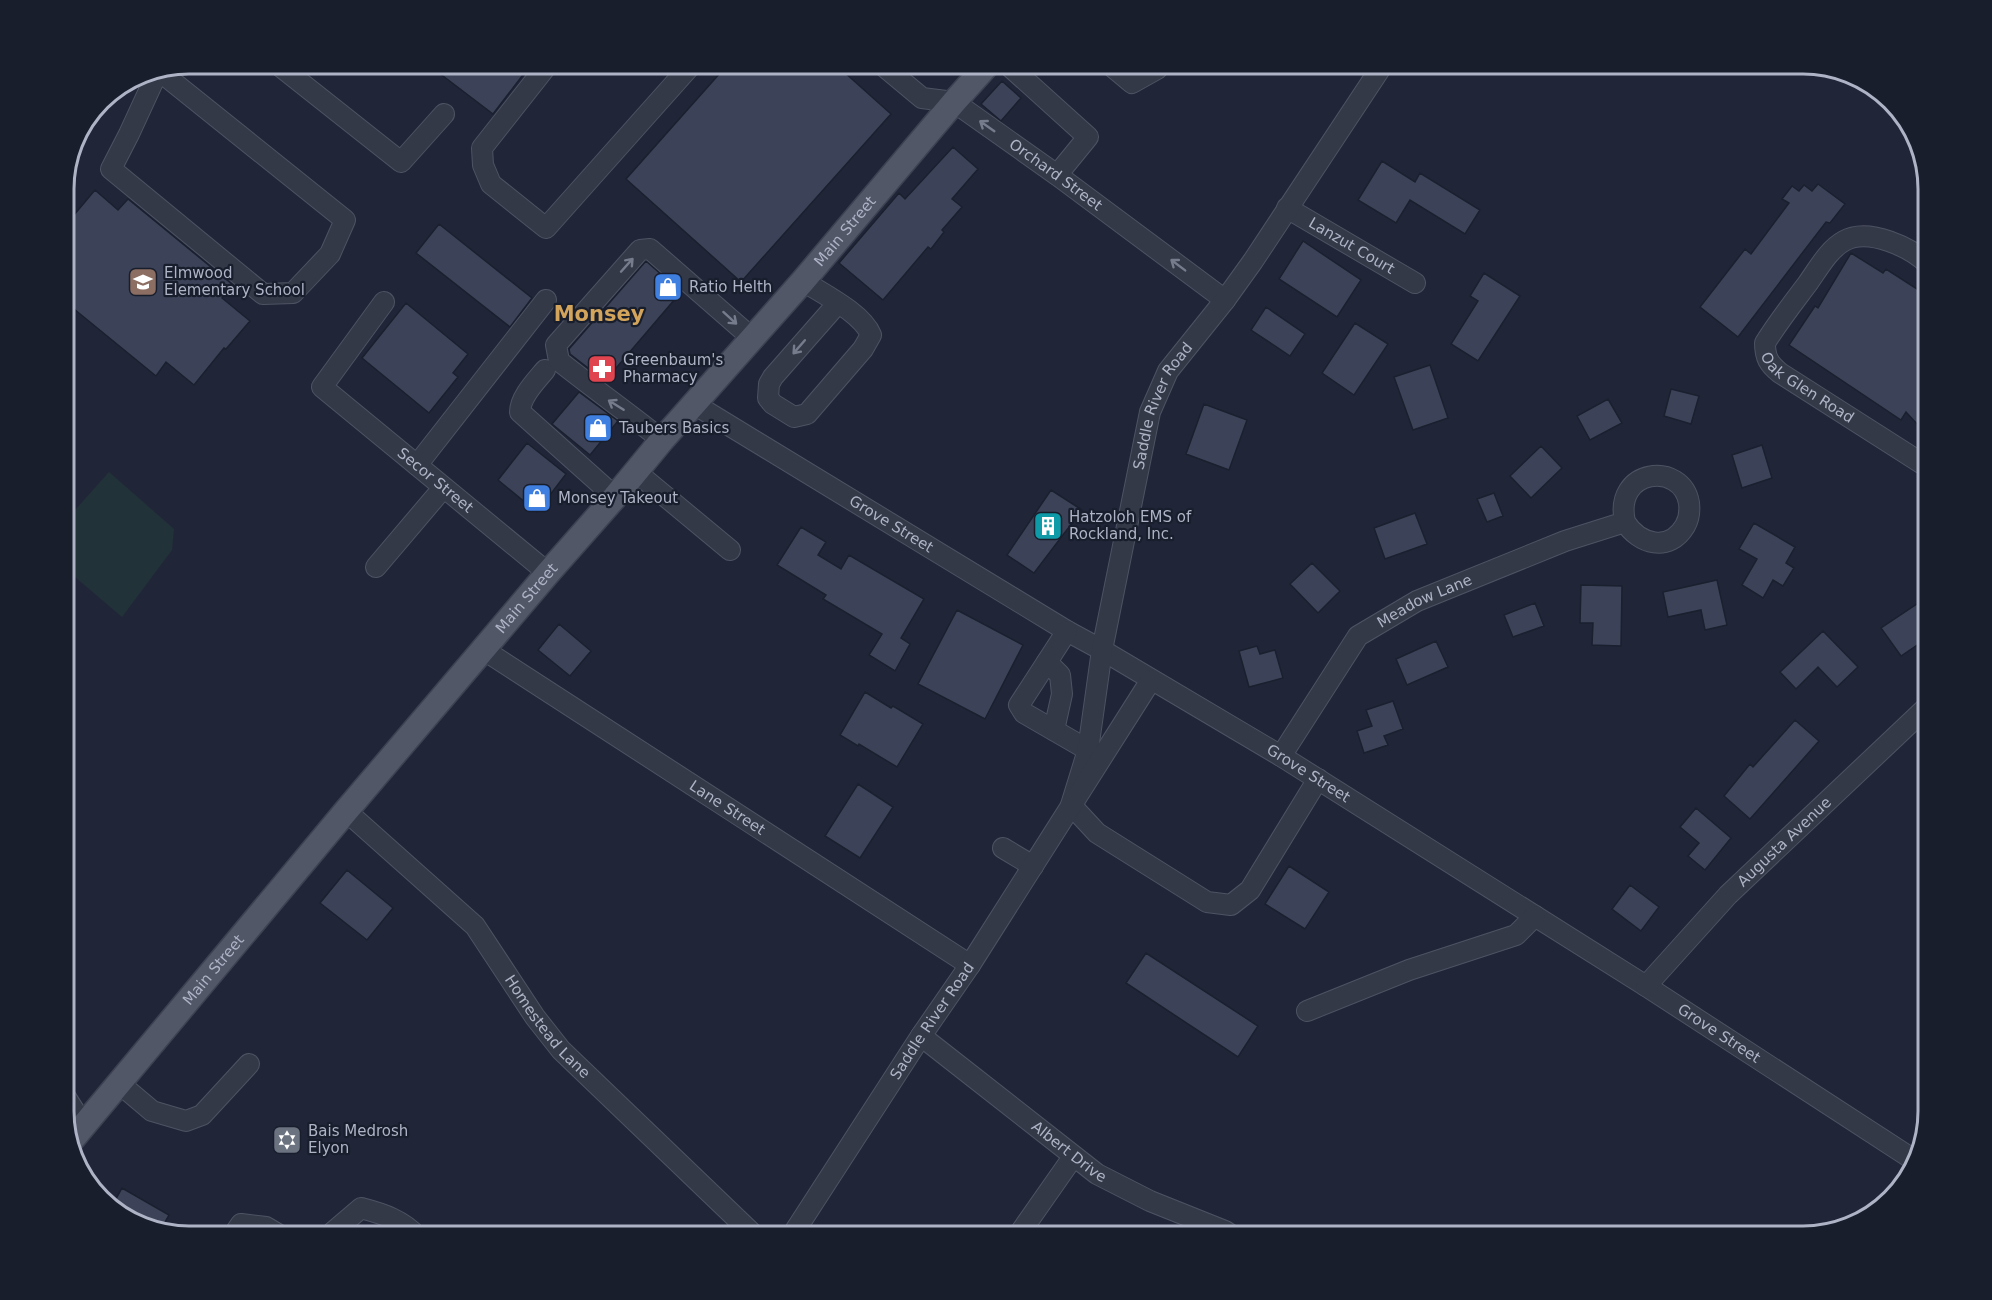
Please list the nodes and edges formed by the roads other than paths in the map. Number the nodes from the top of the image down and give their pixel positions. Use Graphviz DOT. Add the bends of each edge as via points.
graph roads {
  1 [pos="290,74"];
  2 [pos="541,74"];
  3 [pos="683,74"];
  4 [pos="893,74"];
  5 [pos="979,74"];
  6 [pos="1018,74"];
  7 [pos="1121,74"];
  8 [pos="1148,74"];
  9 [pos="1377,74"];
  10 [pos="166,76"];
  11 [pos="155,79"];
  12 [pos="954,102"];
  13 [pos="444,114"];
  14 [pos="1057,175"];
  15 [pos="1287,208"];
  16 [pos="1918,257"];
  17 [pos="803,281"];
  18 [pos="1415,283"];
  19 [pos="546,300"];
  20 [pos="1225,300"];
  21 [pos="384,302"];
  22 [pos="838,303"];
  23 [pos="752,338"];
  24 [pos="545,370"];
  25 [pos="694,404"];
  26 [pos="662,440"];
  27 [pos="1918,461"];
  28 [pos="417,465"];
  29 [pos="636,472"];
  30 [pos="443,488"];
  31 [pos="615,497"];
  32 [pos="1625,522"];
  33 [pos="730,550"];
  34 [pos="376,567"];
  35 [pos="548,573"];
  36 [pos="1067,631"];
  37 [pos="484,650"];
  38 [pos="1102,650"];
  39 [pos="1047,662"];
  40 [pos="1150,680"];
  41 [pos="1918,715"];
  42 [pos="1054,730"];
  43 [pos="1088,750"];
  44 [pos="1281,756"];
  45 [pos="1318,779"];
  46 [pos="1071,805"];
  47 [pos="346,811"];
  48 [pos="1003,848"];
  49 [pos="1033,866"];
  50 [pos="1535,916"];
  51 [pos="970,965"];
  52 [pos="1646,986"];
  53 [pos="1307,1011"];
  54 [pos="921,1036"];
  55 [pos="249,1064"];
  56 [pos="120,1084"];
  57 [pos="77,1134"];
  58 [pos="1073,1157"];
  59 [pos="1909,1157"];
  60 [pos="240,1226"];
  61 [pos="258,1226"];
  62 [pos="340,1226"];
  63 [pos="405,1226"];
  64 [pos="745,1226"];
  65 [pos="798,1226"];
  66 [pos="1025,1226"];
  67 [pos="1212,1226"];
  1 -- 13 [label="street" via="401,162"];
  2 -- 3 [label="street" via="482,148 483,165 491,184 546,228"];
  4 -- 12 [label="street, Orchard Street" via="922,98"];
  5 -- 12 [label="main road, Main Street"];
  6 -- 14 [label="street" via="1088,137"];
  7 -- 8 [label="street" via="1132,83"];
  9 -- 15 [label="street, Saddle River Road"];
  10 -- 11 [label="street" via="345,220 330,254 293,293 263,294 111,169"];
  14 -- 12 [label="street, Orchard Street, one-way"];
  12 -- 17 [label="main road, Main Street"];
  20 -- 14 [label="street, Orchard Street, one-way"];
  15 -- 18 [label="street, Lanzut Court"];
  15 -- 20 [label="street, Saddle River Road"];
  16 -- 27 [label="street, Oak Glen Road" via="1906,248 1883,240 1863,236 1845,240 1830,252 1765,343 1765,356 1780,374"];
  17 -- 22 [label="street"];
  17 -- 23 [label="main road, Main Street"];
  19 -- 28 [label="street"];
  20 -- 38 [label="street, Saddle River Road" via="1168,371 1150,412"];
  21 -- 28 [label="street, Secor Street" via="322,387"];
  22 -- 22 [label="street, one-way" via="769,384 768,398 794,417 807,414 871,335 868,327"];
  23 -- 25 [label="main road, Main Street"];
  26 -- 23 [label="street, one-way" via="559,361 556,345 640,250 650,249"];
  24 -- 31 [label="street" via="526,395 520,412"];
  25 -- 26 [label="main road, Main Street"];
  25 -- 36 [label="street, Grove Street"];
  26 -- 29 [label="main road, Main Street"];
  28 -- 30 [label="street, Secor Street"];
  29 -- 31 [label="main road, Main Street"];
  29 -- 33 [label="street"];
  30 -- 34 [label="street"];
  30 -- 35 [label="street, Secor Street"];
  31 -- 35 [label="main road, Main Street"];
  32 -- 44 [label="street, Meadow Lane" via="1565,541 1417,601 1358,636"];
  35 -- 37 [label="main road, Main Street"];
  36 -- 38 [label="street, Grove Street"];
  36 -- 39 [label="street"];
  37 -- 47 [label="main road, Main Street"];
  37 -- 51 [label="street, Lane Street"];
  38 -- 40 [label="street, Grove Street"];
  38 -- 43 [label="street, Saddle River Road"];
  39 -- 42 [label="street" via="1060,675 1062,694"];
  39 -- 42 [label="street" via="1018,705 1024,713"];
  40 -- 44 [label="street, Grove Street"];
  40 -- 46 [label="street, Saddle River Road"];
  41 -- 52 [label="street, Augusta Avenue" via="1728,895"];
  42 -- 43 [label="street"];
  43 -- 46 [label="street, Saddle River Road"];
  44 -- 45 [label="street, Grove Street"];
  45 -- 46 [label="street" via="1250,890 1231,905 1207,902 1127,852 1097,833"];
  45 -- 50 [label="street, Grove Street"];
  46 -- 49 [label="street, Saddle River Road"];
  47 -- 56 [label="main road, Main Street"];
  47 -- 64 [label="street, Homestead Lane" via="475,926 561,1050"];
  48 -- 49 [label="street"];
  49 -- 51 [label="street, Saddle River Road"];
  50 -- 52 [label="street, Grove Street"];
  50 -- 53 [label="street" via="1516,935 1409,970"];
  51 -- 54 [label="street, Saddle River Road"];
  52 -- 59 [label="street, Grove Street"];
  54 -- 58 [label="street, Albert Drive"];
  54 -- 65 [label="street, Saddle River Road"];
  55 -- 56 [label="street" via="202,1116 186,1121 152,1111"];
  56 -- 57 [label="main road, Main Street"];
  58 -- 66 [label="street"];
  58 -- 67 [label="street, Albert Drive" via="1150,1201"];
  60 -- 61 [label="street"];
  62 -- 63 [label="street" via="362,1208 388,1215"];
}
